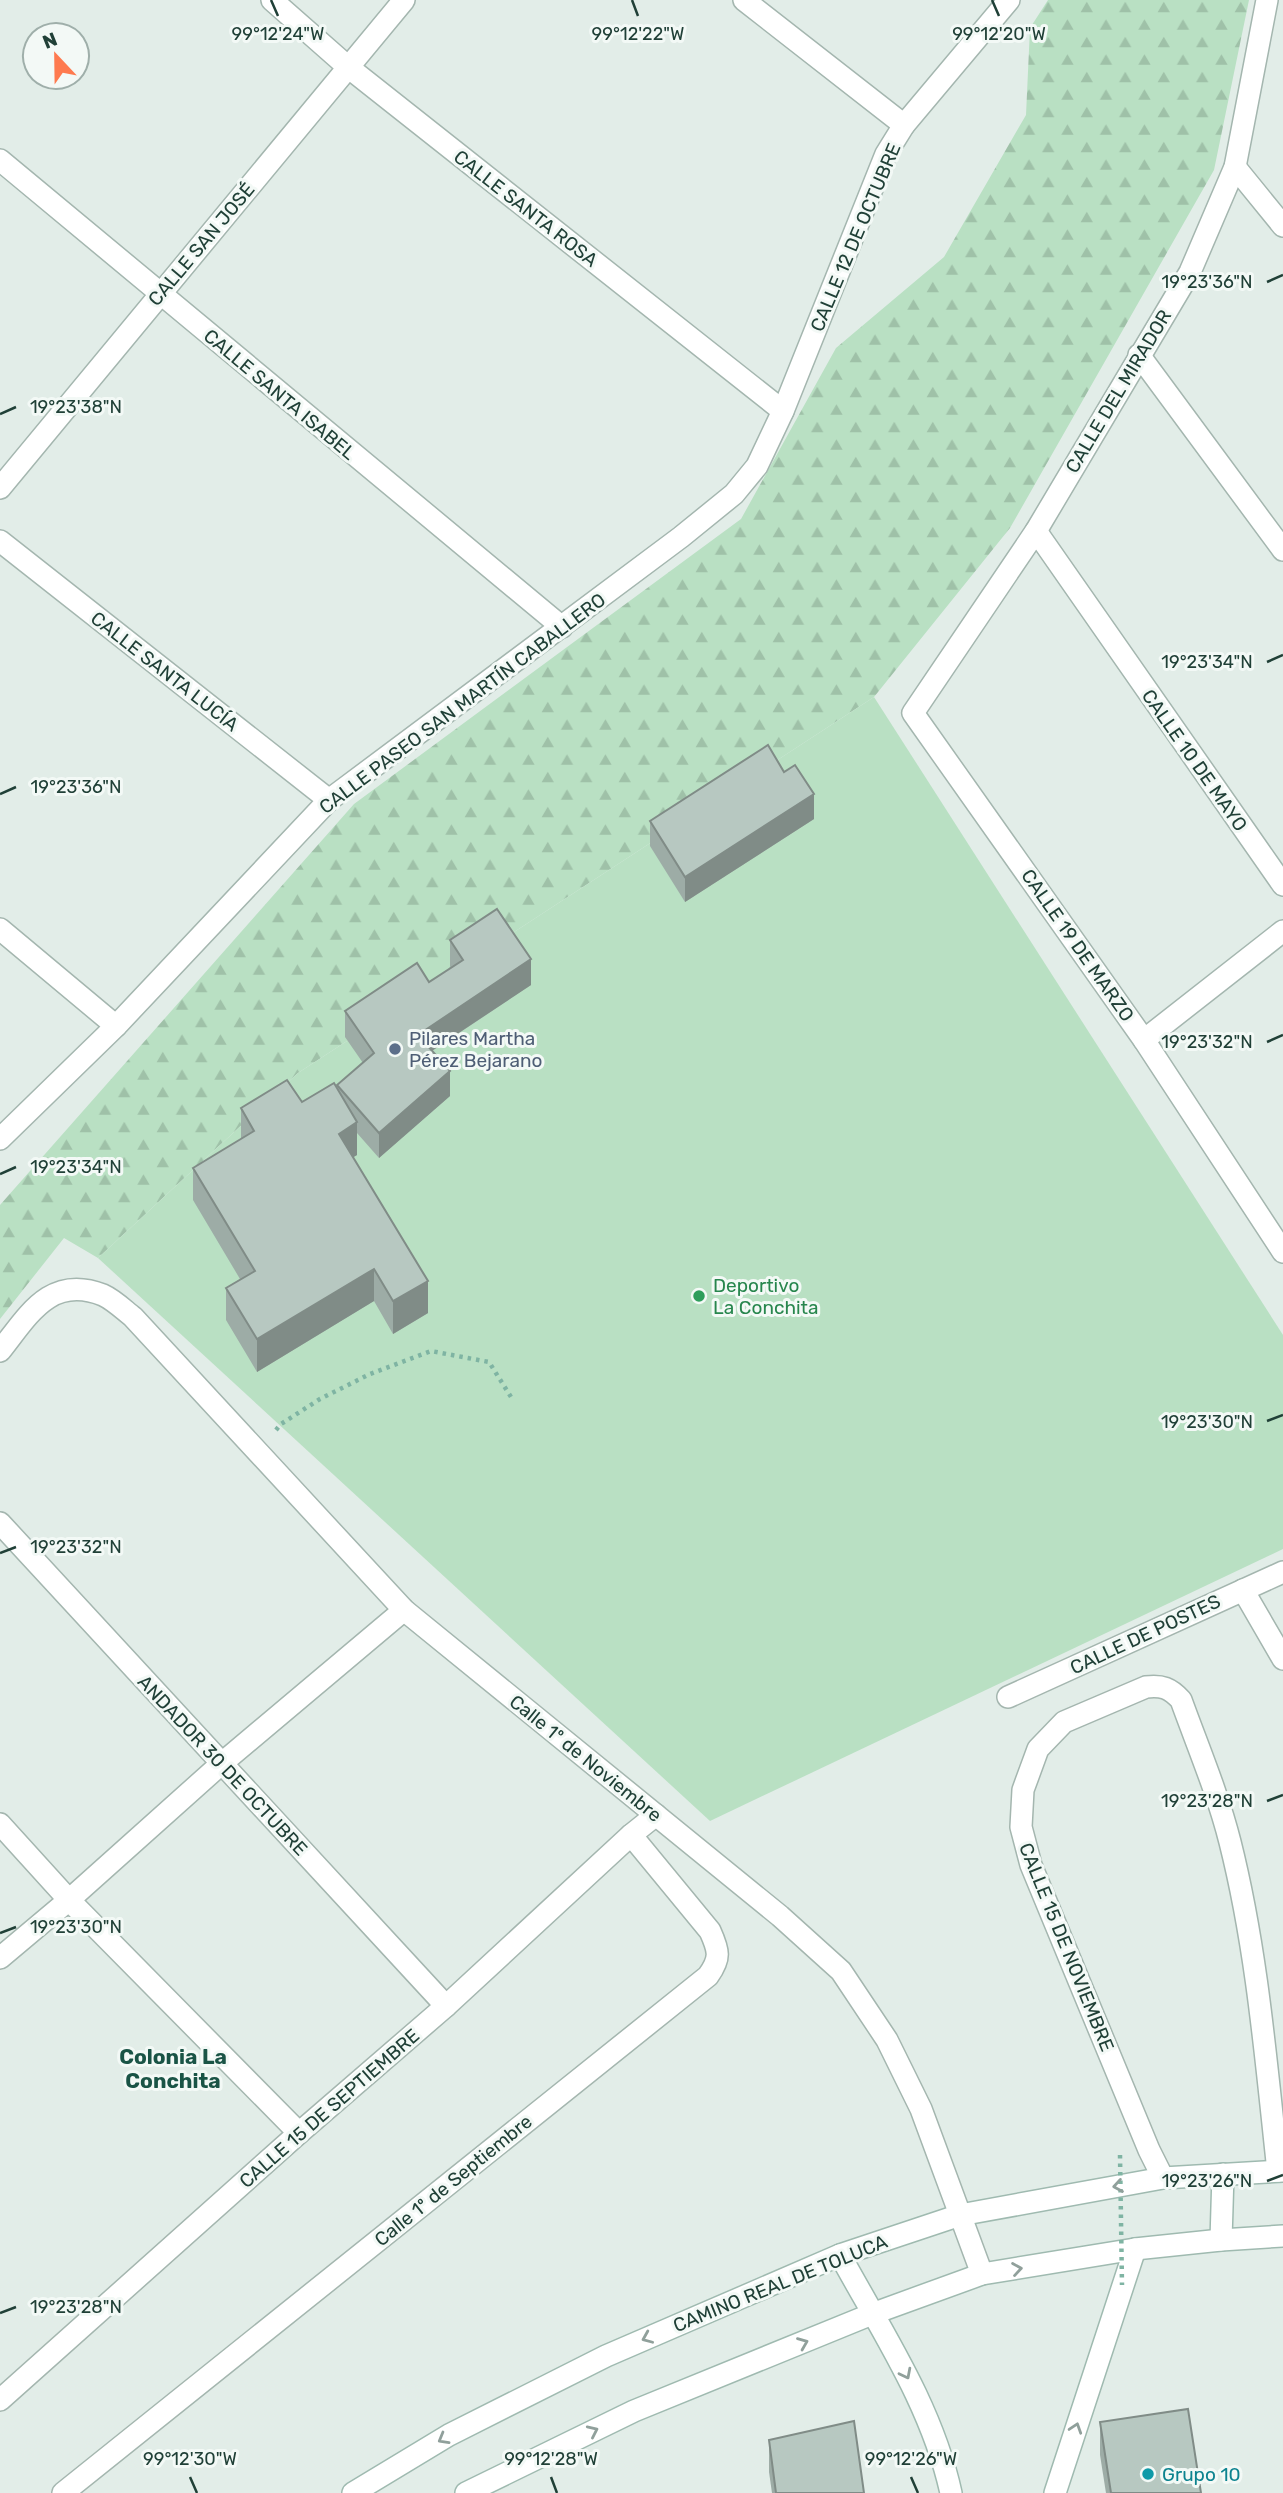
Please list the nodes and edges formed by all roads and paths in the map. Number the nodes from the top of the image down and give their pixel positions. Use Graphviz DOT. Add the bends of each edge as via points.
graph roads {
  1 [pos="272,0"];
  2 [pos="404,0"];
  3 [pos="744,0"];
  4 [pos="1009,0"];
  5 [pos="1267,0"];
  6 [pos="348,67"];
  7 [pos="904,125"];
  8 [pos="0,160"];
  9 [pos="1235,167"];
  10 [pos="1283,226"];
  11 [pos="159,294"];
  12 [pos="1139,355"];
  13 [pos="783,411"];
  14 [pos="0,488"];
  15 [pos="734,494"];
  16 [pos="1036,531"];
  17 [pos="0,541"];
  18 [pos="1283,550"];
  19 [pos="562,626"];
  20 [pos="913,713"];
  21 [pos="330,800"];
  22 [pos="1283,885"];
  23 [pos="0,929"];
  24 [pos="1283,931"];
  25 [pos="116,1026"];
  26 [pos="1144,1040"];
  27 [pos="0,1139"];
  28 [pos="1283,1252"];
  29 [pos="0,1352"];
  30 [pos="512,1397"];
  31 [pos="258,1453"];
  32 [pos="0,1523"];
  33 [pos="1283,1572"];
  34 [pos="1243,1590"];
  35 [pos="404,1610"];
  36 [pos="1283,1660"];
  37 [pos="1008,1697"];
  38 [pos="221,1764"];
  39 [pos="656,1815"];
  40 [pos="0,1824"];
  41 [pos="631,1835"];
  42 [pos="68,1900"];
  43 [pos="0,1958"];
  44 [pos="446,2006"];
  45 [pos="299,2133"];
  46 [pos="1120,2155"];
  47 [pos="1281,2171"];
  48 [pos="1223,2174"];
  49 [pos="1163,2178"];
  50 [pos="960,2215"];
  51 [pos="1283,2236"];
  52 [pos="1221,2240"];
  53 [pos="1135,2249"];
  54 [pos="840,2255"];
  55 [pos="982,2274"];
  56 [pos="1122,2285"];
  57 [pos="872,2314"];
  58 [pos="0,2400"];
  59 [pos="63,2493"];
  60 [pos="353,2493"];
  61 [pos="466,2493"];
  62 [pos="951,2493"];
  63 [pos="1055,2493"];
  1 -- 6 [label="street, CALLE SANTA ROSA"];
  2 -- 6 [label="street, CALLE SAN JOSÉ"];
  3 -- 7 [label="street"];
  4 -- 7 [label="street, CALLE 12 DE OCTUBRE"];
  5 -- 9 [label="street, CALLE DEL MIRADOR"];
  6 -- 11 [label="street, CALLE SAN JOSÉ"];
  6 -- 13 [label="street, CALLE SANTA ROSA"];
  7 -- 13 [label="street, CALLE 12 DE OCTUBRE" via="872,186"];
  8 -- 11 [label="street, CALLE SANTA ISABEL"];
  9 -- 10 [label="street"];
  9 -- 12 [label="street, CALLE DEL MIRADOR" via="1190,272"];
  11 -- 14 [label="street, CALLE SAN JOSÉ"];
  11 -- 19 [label="street, CALLE SANTA ISABEL"];
  12 -- 16 [label="street, CALLE DEL MIRADOR"];
  12 -- 18 [label="street"];
  13 -- 15 [label="street, CALLE 12 DE OCTUBRE" via="757,466"];
  15 -- 19 [label="street, CALLE PASEO SAN MARTÍN CABALLERO"];
  16 -- 20 [label="street, CALLE DEL MIRADOR"];
  16 -- 22 [label="street, CALLE 10 DE MAYO"];
  17 -- 21 [label="street, CALLE SANTA LUCÍA"];
  19 -- 21 [label="street, CALLE PASEO SAN MARTÍN CABALLERO"];
  20 -- 26 [label="street, CALLE 19 DE MARZO"];
  21 -- 25 [label="street, CALLE PASEO SAN MARTÍN CABALLERO"];
  23 -- 25 [label="street"];
  24 -- 26 [label="street"];
  25 -- 27 [label="street, CALLE PASEO SAN MARTÍN CABALLERO"];
  26 -- 28 [label="street, CALLE 19 DE MARZO"];
  29 -- 31 [label="street, Calle 1º de Noviembre" via="36,1306 55,1293 79,1289 105,1296 133,1317"];
  30 -- 31 [label="path" via="489,1362 431,1351 320,1399 281,1424"];
  31 -- 35 [label="street, Calle 1º de Noviembre"];
  32 -- 38 [label="street, ANDADOR 30 DE OCTUBRE"];
  33 -- 34 [label="street, CALLE DE POSTES"];
  34 -- 36 [label="street"];
  34 -- 37 [label="street, CALLE DE POSTES"];
  35 -- 38 [label="street"];
  35 -- 39 [label="street, Calle 1º de Noviembre"];
  38 -- 42 [label="street"];
  38 -- 44 [label="street, ANDADOR 30 DE OCTUBRE"];
  39 -- 41 [label="street, CALLE 15 DE SEPTIEMBRE"];
  39 -- 50 [label="street, Calle 1º de Noviembre" via="841,1971 887,2040 921,2109"];
  40 -- 42 [label="street"];
  41 -- 44 [label="street, CALLE 15 DE SEPTIEMBRE"];
  41 -- 59 [label="street, Calle 1º de Septiembre" via="710,1931 718,1948 717,1964 708,1976"];
  42 -- 43 [label="street"];
  42 -- 45 [label="street"];
  44 -- 45 [label="street, CALLE 15 DE SEPTIEMBRE"];
  45 -- 58 [label="street, CALLE 15 DE SEPTIEMBRE"];
  46 -- 56 [label="path, bridge"];
  47 -- 48 [label="street, CAMINO REAL DE TOLUCA"];
  47 -- 49 [label="street, CALLE 15 DE NOVIEMBRE" via="1261,2012 1230,1842 1181,1700 1160,1685 1065,1722 1038,1749 1023,1790 1021,1827 1031,1865"];
  48 -- 49 [label="street, CAMINO REAL DE TOLUCA"];
  48 -- 52 [label="street"];
  49 -- 50 [label="street, CAMINO REAL DE TOLUCA, one-way"];
  50 -- 54 [label="street, CAMINO REAL DE TOLUCA"];
  50 -- 55 [label="street, Calle 1º de Noviembre"];
  51 -- 52 [label="street"];
  52 -- 53 [label="street"];
  55 -- 53 [label="street, one-way"];
  63 -- 53 [label="street, one-way"];
  54 -- 57 [label="street"];
  54 -- 60 [label="street, CAMINO REAL DE TOLUCA, one-way" via="606,2356 449,2435"];
  55 -- 57 [label="street"];
  61 -- 57 [label="street, one-way" via="634,2411"];
  57 -- 62 [label="street, one-way" via="925,2410"];
}
